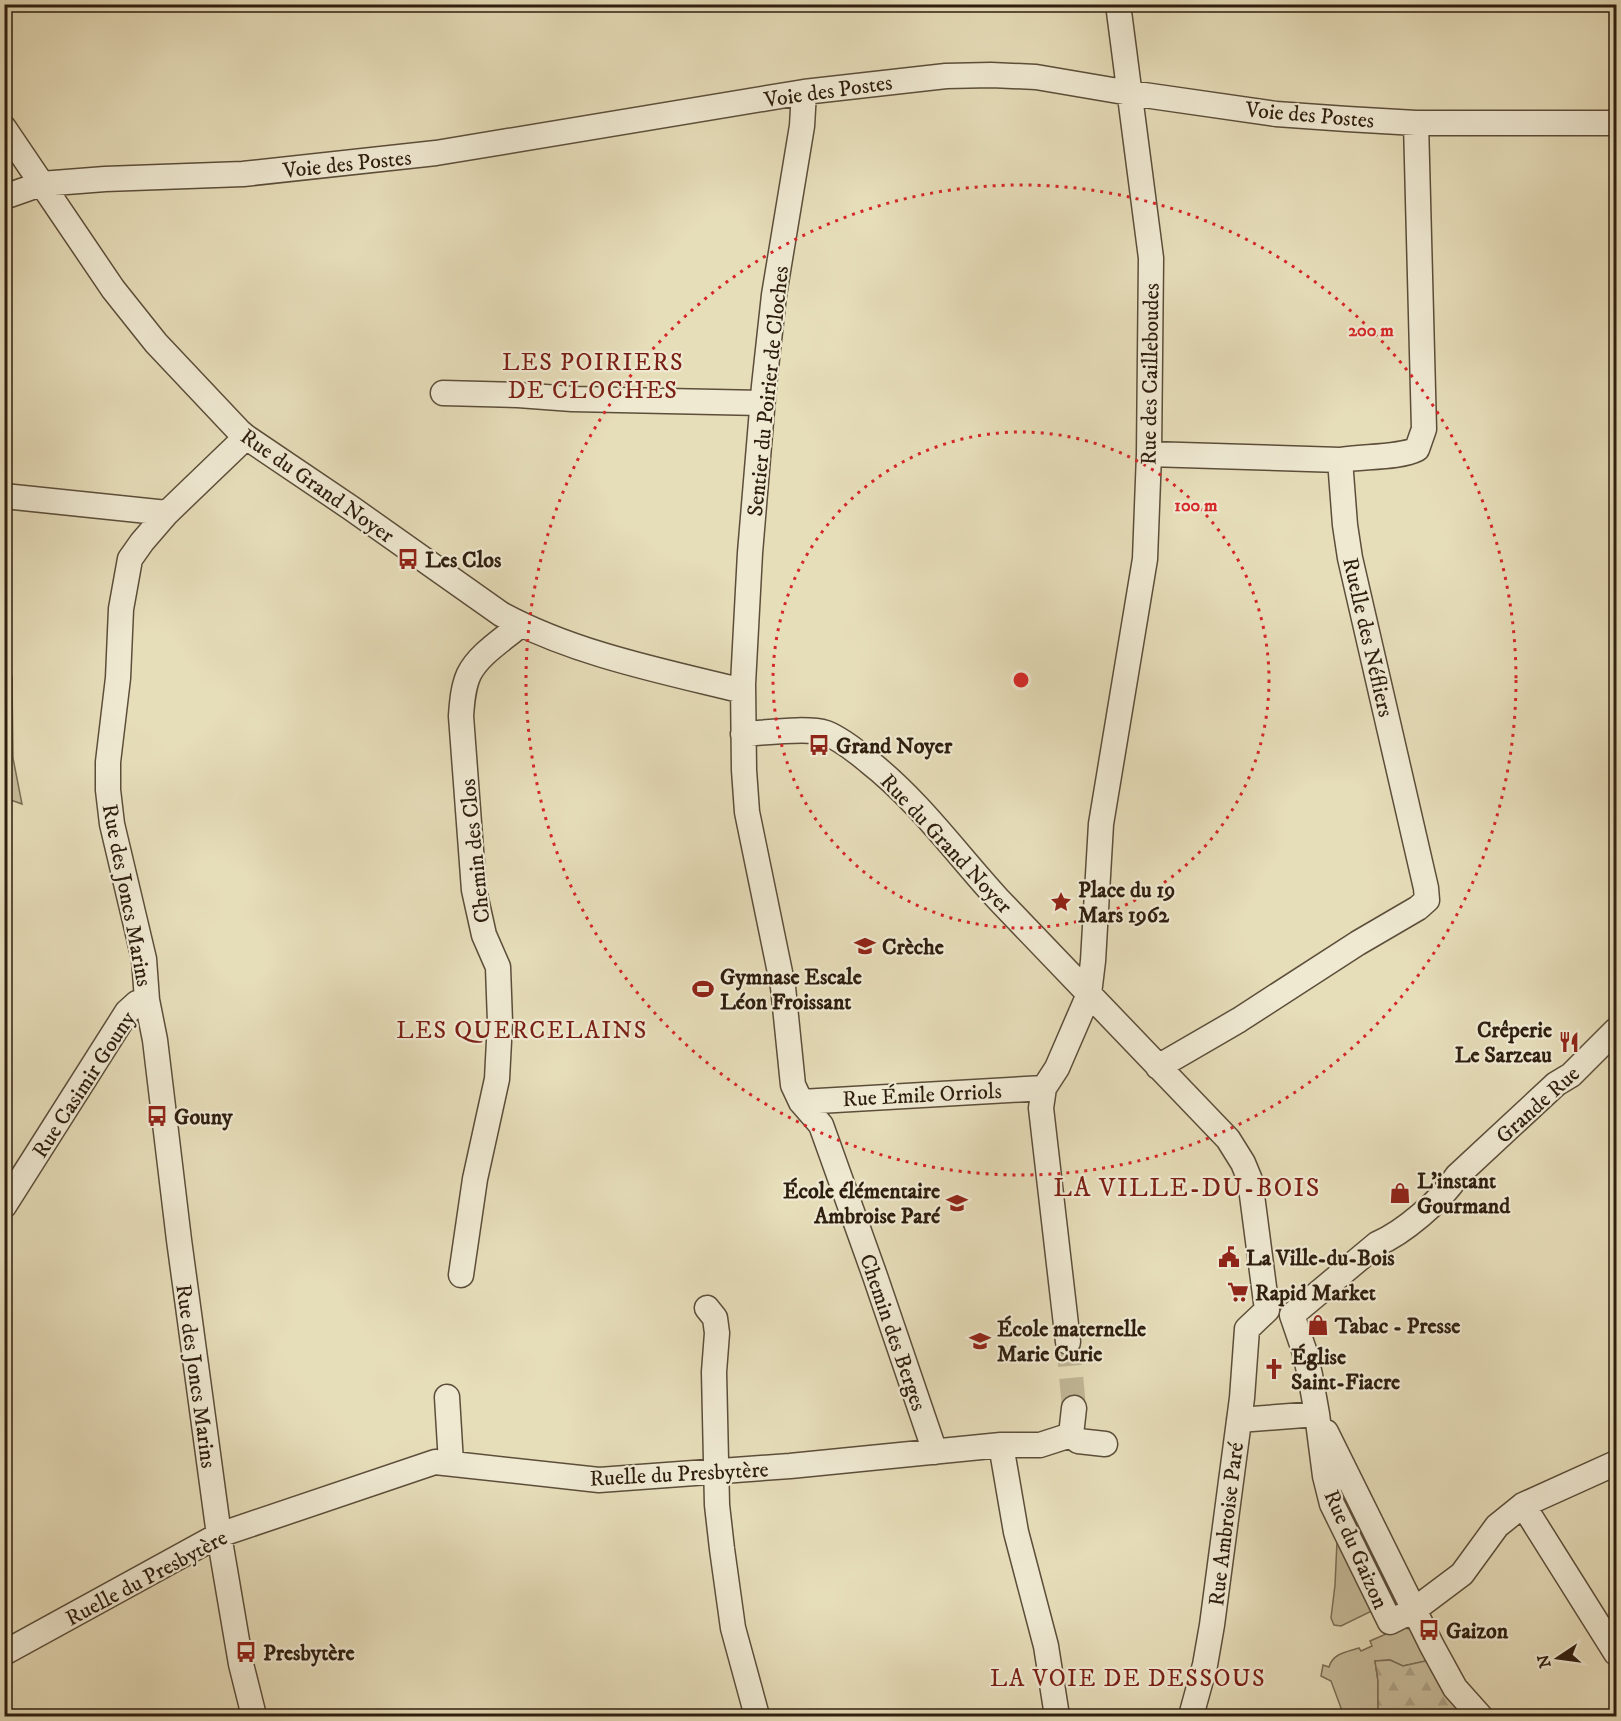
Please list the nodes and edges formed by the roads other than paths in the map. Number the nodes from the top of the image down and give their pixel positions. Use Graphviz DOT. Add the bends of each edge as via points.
graph roads {
  1 [pos="1118,4"];
  2 [pos="804,92"];
  3 [pos="1130,93"];
  4 [pos="1416,123"];
  5 [pos="1617,123"];
  6 [pos="4,128"];
  7 [pos="42,184"];
  8 [pos="4,197"];
  9 [pos="442,393"];
  10 [pos="762,403"];
  11 [pos="246,437"];
  12 [pos="1149,454"];
  13 [pos="1340,459"];
  14 [pos="4,496"];
  15 [pos="167,513"];
  16 [pos="520,624"];
  17 [pos="743,691"];
  18 [pos="743,734"];
  19 [pos="1093,961"];
  20 [pos="1068,970"];
  21 [pos="1089,994"];
  22 [pos="147,1000"];
  23 [pos="1617,1030"];
  24 [pos="1158,1067"];
  25 [pos="1044,1088"];
  26 [pos="801,1102"];
  27 [pos="4,1206"];
  28 [pos="461,1275"];
  29 [pos="707,1308"];
  30 [pos="1267,1310"];
  31 [pos="1292,1315"];
  32 [pos="1068,1342"];
  33 [pos="447,1397"];
  34 [pos="1074,1408"];
  35 [pos="1317,1414"];
  36 [pos="1239,1420"];
  37 [pos="1071,1435"];
  38 [pos="1105,1444"];
  39 [pos="1001,1445"];
  40 [pos="935,1452"];
  41 [pos="451,1463"];
  42 [pos="1617,1463"];
  43 [pos="716,1472"];
  44 [pos="1523,1505"];
  45 [pos="219,1535"];
  46 [pos="1414,1610"];
  47 [pos="4,1653"];
  48 [pos="1617,1653"];
  49 [pos="254,1716"];
  50 [pos="757,1716"];
  51 [pos="1057,1716"];
  52 [pos="1191,1716"];
  53 [pos="1480,1716"];
  1 -- 3 [label="street, Rue des Cailleboudes"];
  2 -- 3 [label="street, Voie des Postes" via="991,75 1036,77"];
  2 -- 7 [label="street, Voie des Postes" via="436,153 243,174"];
  2 -- 10 [label="street, Sentier du Poirier de Cloches"];
  3 -- 4 [label="street, Voie des Postes" via="1276,114"];
  3 -- 12 [label="street, Rue des Cailleboudes" via="1151,258"];
  4 -- 5 [label="street, Voie des Postes"];
  4 -- 13 [label="street" via="1424,429 1417,449 1407,454"];
  6 -- 7 [label="street, Rue du Grand Noyer"];
  7 -- 8 [label="street, Voie des Postes"];
  7 -- 11 [label="street, Rue du Grand Noyer" via="120,298"];
  9 -- 10 [label="street"];
  10 -- 17 [label="street, Sentier du Poirier de Cloches"];
  11 -- 15 [label="street, Rue des Joncs Marins"];
  11 -- 16 [label="street, Rue du Grand Noyer"];
  12 -- 13 [label="street"];
  12 -- 19 [label="street, Rue des Cailleboudes" via="1145,559 1101,824"];
  13 -- 24 [label="street, Ruelle des Néfliers" via="1350,558 1427,900"];
  14 -- 15 [label="street"];
  15 -- 22 [label="street, Rue des Joncs Marins" via="130,559 121,609 108,762 112,824 142,948"];
  16 -- 17 [label="street, Rue du Grand Noyer" via="625,661"];
  16 -- 28 [label="street, Chemin des Clos" via="477,662 463,692 461,716 474,890 484,935 498,967 500,1022 497,1078 475,1179"];
  17 -- 18 [label="street, Chemin des Berges"];
  18 -- 20 [label="street, Rue du Grand Noyer" via="816,731 840,741 889,777 914,802 970,869"];
  18 -- 26 [label="street, Chemin des Berges" via="747,812 783,987 793,1085"];
  19 -- 20 [label="street"];
  19 -- 21 [label="street, Rue des Cailleboudes"];
  20 -- 21 [label="street, Rue du Grand Noyer"];
  21 -- 24 [label="street, Rue du Grand Noyer"];
  21 -- 25 [label="street, Rue des Cailleboudes" via="1057,1068"];
  22 -- 27 [label="street, Rue Casimir Gouny" via="127,1012"];
  22 -- 45 [label="street, Rue des Joncs Marins"];
  23 -- 31 [label="street, Grande Rue" via="1457,1176 1447,1191"];
  24 -- 30 [label="street, Rue du Grand Noyer" via="1228,1139 1243,1163 1250,1180"];
  25 -- 26 [label="street, Rue Émile Orriols"];
  25 -- 32 [label="street" via="1041,1108"];
  26 -- 40 [label="street, Chemin des Berges" via="821,1125"];
  29 -- 43 [label="street" via="715,1318 717,1333"];
  30 -- 31 [label="street"];
  30 -- 36 [label="street, Rue Ambroise Paré" via="1247,1329"];
  31 -- 35 [label="street, Rue du Gaizon" via="1304,1350"];
  33 -- 41 [label="street"];
  34 -- 37 [label="street"];
  35 -- 36 [label="street"];
  35 -- 46 [label="street, Rue du Gaizon"];
  35 -- 46 [label="street, Rue du Gaizon" via="1332,1504 1390,1622"];
  36 -- 52 [label="street, Rue Ambroise Paré" via="1212,1625"];
  37 -- 38 [label="street" via="1078,1441"];
  37 -- 39 [label="street, Ruelle du Presbytère" via="1040,1445"];
  39 -- 40 [label="street, Ruelle du Presbytère"];
  39 -- 51 [label="street" via="1016,1532 1046,1646"];
  40 -- 43 [label="street, Ruelle du Presbytère"];
  41 -- 43 [label="street, Ruelle du Presbytère" via="599,1480"];
  41 -- 45 [label="street, Ruelle du Presbytère" via="435,1462"];
  42 -- 44 [label="street"];
  43 -- 50 [label="street" via="733,1628"];
  44 -- 46 [label="street" via="1497,1526 1462,1574"];
  44 -- 48 [label="street"];
  45 -- 47 [label="street, Ruelle du Presbytère"];
  45 -- 49 [label="street, Rue des Joncs Marins" via="239,1655"];
  46 -- 53 [label="street, Rue du Gaizon" via="1455,1688"];
}
